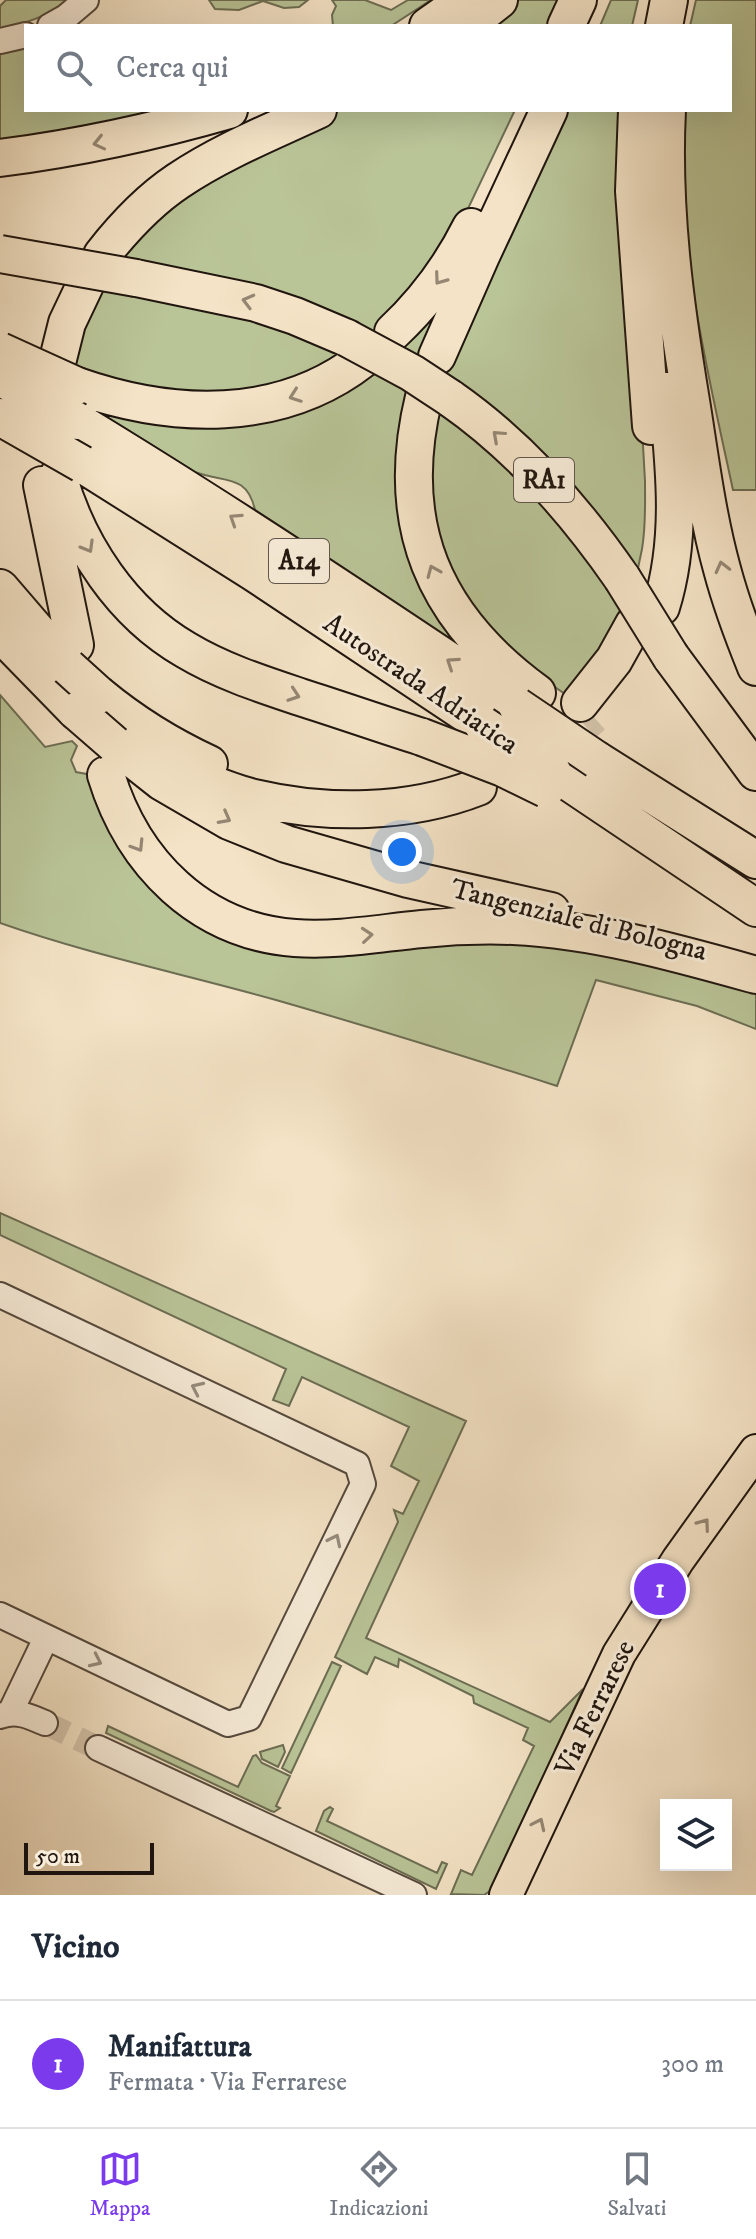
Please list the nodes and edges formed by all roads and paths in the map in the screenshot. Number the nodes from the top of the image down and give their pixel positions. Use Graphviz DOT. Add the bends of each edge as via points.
graph roads {
  1 [pos="86,0"];
  2 [pos="465,0"];
  3 [pos="499,0"];
  4 [pos="578,0"];
  5 [pos="600,0"];
  6 [pos="649,0"];
  7 [pos="669,0"];
  8 [pos="677,0"];
  9 [pos="54,24"];
  10 [pos="431,24"];
  11 [pos="469,24"];
  12 [pos="567,24"];
  13 [pos="589,24"];
  14 [pos="645,24"];
  15 [pos="664,24"];
  16 [pos="674,24"];
  17 [pos="24,35"];
  18 [pos="0,41"];
  19 [pos="222,112"];
  20 [pos="263,112"];
  21 [pos="314,112"];
  22 [pos="525,112"];
  23 [pos="548,112"];
  24 [pos="637,112"];
  25 [pos="653,112"];
  26 [pos="667,112"];
  27 [pos="0,158"];
  28 [pos="0,254"];
  29 [pos="85,267"];
  30 [pos="393,332"];
  31 [pos="355,348"];
  32 [pos="0,351"];
  33 [pos="437,356"];
  34 [pos="0,377"];
  35 [pos="63,382"];
  36 [pos="437,397"];
  37 [pos="0,417"];
  38 [pos="60,469"];
  39 [pos="0,588"];
  40 [pos="647,616"];
  41 [pos="0,633"];
  42 [pos="756,667"];
  43 [pos="527,699"];
  44 [pos="85,705"];
  45 [pos="586,710"];
  46 [pos="756,772"];
  47 [pos="465,782"];
  48 [pos="555,784"];
  49 [pos="756,860"];
  50 [pos="756,908"];
  51 [pos="756,968"];
  52 [pos="756,975"];
  53 [pos="0,1295"];
  54 [pos="752,1464"];
  55 [pos="0,1615"];
  56 [pos="46,1638"];
  57 [pos="5,1714"];
  58 [pos="45,1723"];
  59 [pos="98,1748"];
  60 [pos="414,1895"];
  61 [pos="506,1895"];
  1 -- 9 [label="street"];
  2 -- 10 [label="highway"];
  3 -- 11 [label="highway"];
  4 -- 12 [label="highway"];
  5 -- 13 [label="highway"];
  6 -- 14 [label="highway"];
  7 -- 15 [label="highway"];
  8 -- 16 [label="highway"];
  17 -- 18 [label="street"];
  19 -- 27 [label="highway, one-way" via="84,146"];
  20 -- 29 [label="highway" via="152,179 113,213"];
  21 -- 29 [label="highway" via="178,181"];
  22 -- 30 [label="highway, one-way" via="453,260"];
  23 -- 33 [label="highway"];
  24 -- 40 [label="highway" via="634,191 657,522"];
  25 -- 40 [label="highway" via="654,235 676,498 672,566"];
  42 -- 26 [label="highway, one-way" via="722,569 681,342 670,253"];
  31 -- 28 [label="highway, RA1, one-way, bridge" via="295,316 256,303"];
  29 -- 35 [label="highway" via="67,323"];
  31 -- 35 [label="highway, one-way" via="335,378 293,397 223,411 139,404"];
  31 -- 36 [label="highway, RA1, bridge" via="412,373"];
  32 -- 35 [label="highway, bridge"];
  34 -- 35 [label="highway, Autostrada Adriatica / A14, bridge"];
  43 -- 35 [label="highway, Autostrada Adriatica / A14, one-way" via="259,534"];
  40 -- 36 [label="highway, RA1, one-way" via="565,502 533,468 475,415"];
  43 -- 36 [label="highway, one-way" via="446,599 421,539 413,478 418,424"];
  37 -- 38 [label="highway, Autostrada Adriatica / A14, bridge"];
  38 -- 44 [label="highway"];
  38 -- 48 [label="highway, Autostrada Adriatica / A14, bridge" via="253,572 483,725"];
  38 -- 48 [label="highway, one-way, bridge" via="69,509 98,564 118,592 185,650 258,683"];
  39 -- 44 [label="highway"];
  40 -- 45 [label="highway"];
  40 -- 46 [label="highway, RA1"];
  41 -- 44 [label="highway, Tangenziale di Bologna"];
  43 -- 49 [label="highway, Autostrada Adriatica / A14, bridge"];
  44 -- 47 [label="highway" via="126,718 213,766 263,781 364,791"];
  44 -- 51 [label="highway, Tangenziale di Bologna, one-way" via="162,782 229,821 286,844 408,879 641,932"];
  44 -- 52 [label="highway, one-way" via="126,826 143,855 186,897 240,926 297,938 454,927 578,932"];
  48 -- 50 [label="highway, Autostrada Adriatica / A14"];
  56 -- 53 [label="street, one-way" via="228,1724 249,1718 363,1484 357,1464"];
  61 -- 54 [label="main road, Via Ferrarese, one-way" via="619,1654 678,1560"];
  55 -- 56 [label="street"];
  56 -- 57 [label="street"];
  57 -- 58 [label="street" via="20,1713"];
  59 -- 60 [label="street"];
}
